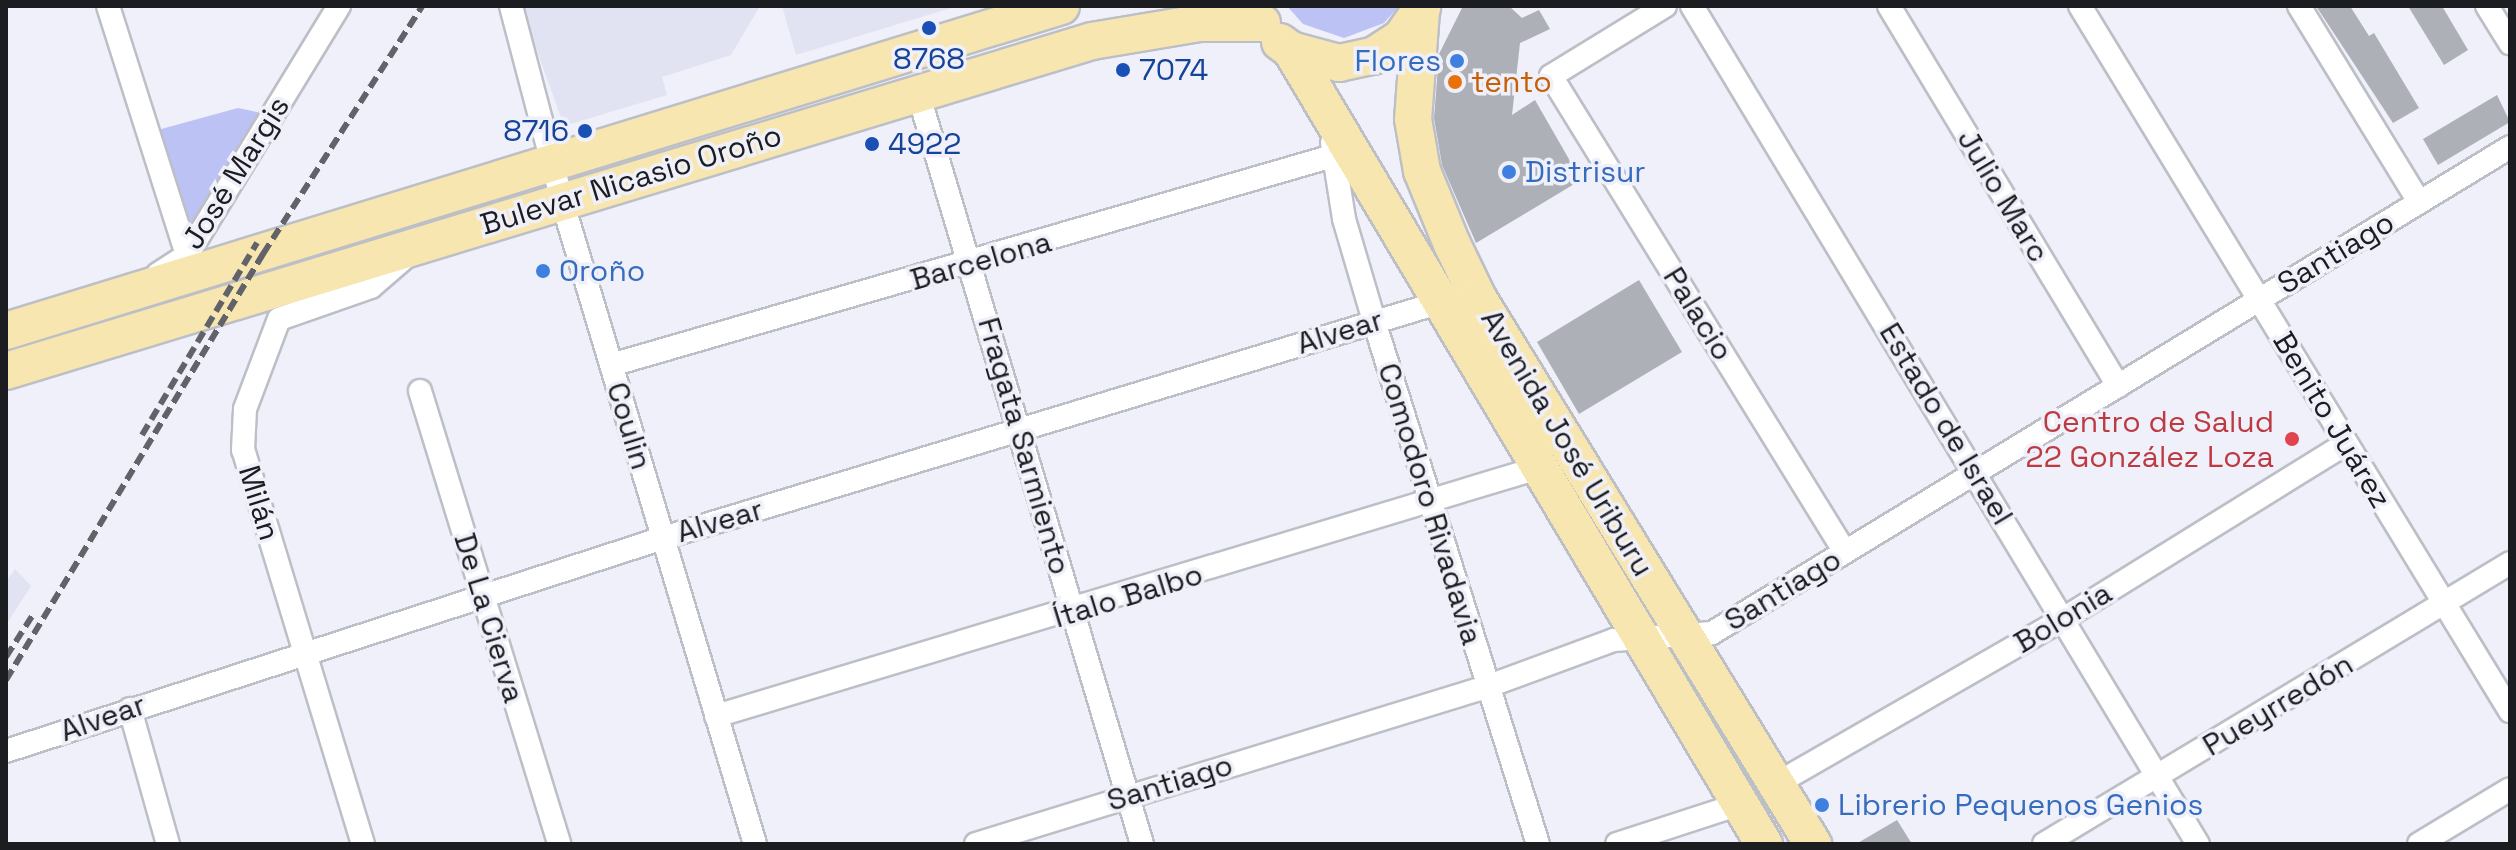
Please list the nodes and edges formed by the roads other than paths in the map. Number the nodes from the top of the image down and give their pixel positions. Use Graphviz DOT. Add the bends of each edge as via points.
graph roads {
  1 [pos="108,6"];
  2 [pos="339,6"];
  3 [pos="511,6"];
  4 [pos="1061,6"];
  5 [pos="1665,6"];
  6 [pos="1692,6"];
  7 [pos="1889,6"];
  8 [pos="2080,6"];
  9 [pos="2299,6"];
  10 [pos="2487,6"];
  11 [pos="1422,9"];
  12 [pos="1257,14"];
  13 [pos="2510,43"];
  14 [pos="1291,50"];
  15 [pos="918,93"];
  16 [pos="2510,147"];
  17 [pos="1342,154"];
  18 [pos="551,163"];
  19 [pos="562,201"];
  20 [pos="2419,202"];
  21 [pos="421,244"];
  22 [pos="187,255"];
  23 [pos="972,265"];
  24 [pos="2259,300"];
  25 [pos="1438,303"];
  26 [pos="1374,321"];
  27 [pos="6,331"];
  28 [pos="611,365"];
  29 [pos="6,371"];
  30 [pos="2118,386"];
  31 [pos="420,391"];
  32 [pos="1020,434"];
  33 [pos="2345,444"];
  34 [pos="1538,468"];
  35 [pos="1976,473"];
  36 [pos="1431,503"];
  37 [pos="663,538"];
  38 [pos="1845,552"];
  39 [pos="2510,563"];
  40 [pos="482,596"];
  41 [pos="2444,604"];
  42 [pos="1072,613"];
  43 [pos="2063,619"];
  44 [pos="1685,635"];
  45 [pos="1641,639"];
  46 [pos="305,653"];
  47 [pos="1486,687"];
  48 [pos="130,709"];
  49 [pos="2510,711"];
  50 [pos="716,716"];
  51 [pos="6,751"];
  52 [pos="2159,778"];
  53 [pos="1776,784"];
  54 [pos="2510,789"];
  55 [pos="1127,796"];
  56 [pos="1740,804"];
  57 [pos="168,844"];
  58 [pos="363,844"];
  59 [pos="559,844"];
  60 [pos="755,844"];
  61 [pos="976,844"];
  62 [pos="1142,844"];
  63 [pos="1538,844"];
  64 [pos="1617,844"];
  65 [pos="1764,844"];
  66 [pos="1813,844"];
  67 [pos="2044,844"];
  68 [pos="2198,844"];
  69 [pos="2419,844"];
  1 -- 22 [label="street"];
  2 -- 22 [label="street, José Margis"];
  3 -- 18 [label="street, Coulin"];
  4 -- 18 [label="main road, Bulevar Nicasio Oroño"];
  5 -- 38 [label="street, Palacio" via="1551,76"];
  6 -- 35 [label="street, Estado de Israel"];
  7 -- 30 [label="street, Julio Marc"];
  8 -- 24 [label="street, Benito Juárez"];
  9 -- 20 [label="street"];
  10 -- 13 [label="street"];
  11 -- 14 [label="main road" via="1401,38 1373,56 1339,63"];
  11 -- 44 [label="main road, Avenida José Uriburu" via="1413,119 1437,213 1478,298"];
  12 -- 14 [label="main road"];
  12 -- 15 [label="main road, Bulevar Nicasio Oroño" via="1092,41"];
  14 -- 17 [label="main road, Avenida José Uriburu" via="1327,113"];
  15 -- 19 [label="main road, Bulevar Nicasio Oroño"];
  15 -- 23 [label="street, Fragata Sarmiento"];
  16 -- 20 [label="street, Santiago"];
  17 -- 23 [label="street, Barcelona"];
  17 -- 25 [label="main road, Avenida José Uriburu"];
  17 -- 26 [label="street, Comodoro Rivadavia" via="1344,219"];
  18 -- 19 [label="street, Coulin"];
  18 -- 27 [label="main road, Bulevar Nicasio Oroño"];
  19 -- 21 [label="main road, Bulevar Nicasio Oroño"];
  19 -- 28 [label="street, Coulin"];
  20 -- 24 [label="street, Santiago"];
  21 -- 29 [label="main road, Bulevar Nicasio Oroño"];
  21 -- 46 [label="street, Milán" via="371,287 279,319 245,409 243,450"];
  22 -- 27 [label="street, José Margis" via="165,271 40,311"];
  23 -- 28 [label="street, Barcelona"];
  23 -- 32 [label="street, Fragata Sarmiento"];
  24 -- 30 [label="street, Santiago"];
  24 -- 33 [label="street, Benito Juárez"];
  25 -- 26 [label="street, Alvear"];
  25 -- 34 [label="main road, Avenida José Uriburu"];
  26 -- 32 [label="street, Alvear"];
  26 -- 36 [label="street, Comodoro Rivadavia"];
  28 -- 37 [label="street, Coulin"];
  30 -- 35 [label="street, Santiago"];
  31 -- 40 [label="street, De La Cierva"];
  32 -- 37 [label="street, Alvear"];
  32 -- 42 [label="street, Fragata Sarmiento"];
  33 -- 41 [label="street, Benito Juárez"];
  33 -- 43 [label="street, Bolonia"];
  34 -- 36 [label="street, Ítalo Balbo"];
  34 -- 45 [label="main road, Avenida José Uriburu"];
  35 -- 38 [label="street, Santiago"];
  35 -- 43 [label="street, Estado de Israel"];
  36 -- 42 [label="street, Ítalo Balbo"];
  36 -- 47 [label="street, Comodoro Rivadavia"];
  37 -- 40 [label="street, Alvear"];
  37 -- 50 [label="street, Coulin"];
  38 -- 44 [label="street, Santiago" via="1712,633"];
  39 -- 41 [label="street, Pueyrredón"];
  40 -- 46 [label="street, Alvear"];
  40 -- 59 [label="street, De La Cierva"];
  41 -- 49 [label="street, Benito Juárez"];
  41 -- 52 [label="street, Pueyrredón"];
  42 -- 50 [label="street, Ítalo Balbo"];
  42 -- 55 [label="street, Fragata Sarmiento"];
  43 -- 52 [label="street, Estado de Israel"];
  43 -- 53 [label="street, Bolonia"];
  44 -- 45 [label="street, Santiago"];
  44 -- 53 [label="main road, Avenida José Uriburu"];
  45 -- 47 [label="street, Santiago" via="1614,640"];
  45 -- 56 [label="main road, Avenida José Uriburu"];
  46 -- 48 [label="street, Alvear"];
  46 -- 58 [label="street, Milán"];
  47 -- 55 [label="street, Santiago"];
  47 -- 63 [label="street, Comodoro Rivadavia"];
  48 -- 51 [label="street, Alvear"];
  48 -- 57 [label="street"];
  50 -- 60 [label="street, Coulin"];
  52 -- 67 [label="street, Pueyrredón"];
  52 -- 68 [label="street, Estado de Israel"];
  53 -- 66 [label="main road, Avenida José Uriburu"];
  54 -- 69 [label="street"];
  55 -- 61 [label="street, Santiago"];
  55 -- 62 [label="street, Fragata Sarmiento"];
  56 -- 64 [label="street"];
  56 -- 65 [label="main road, Avenida José Uriburu"];
}
